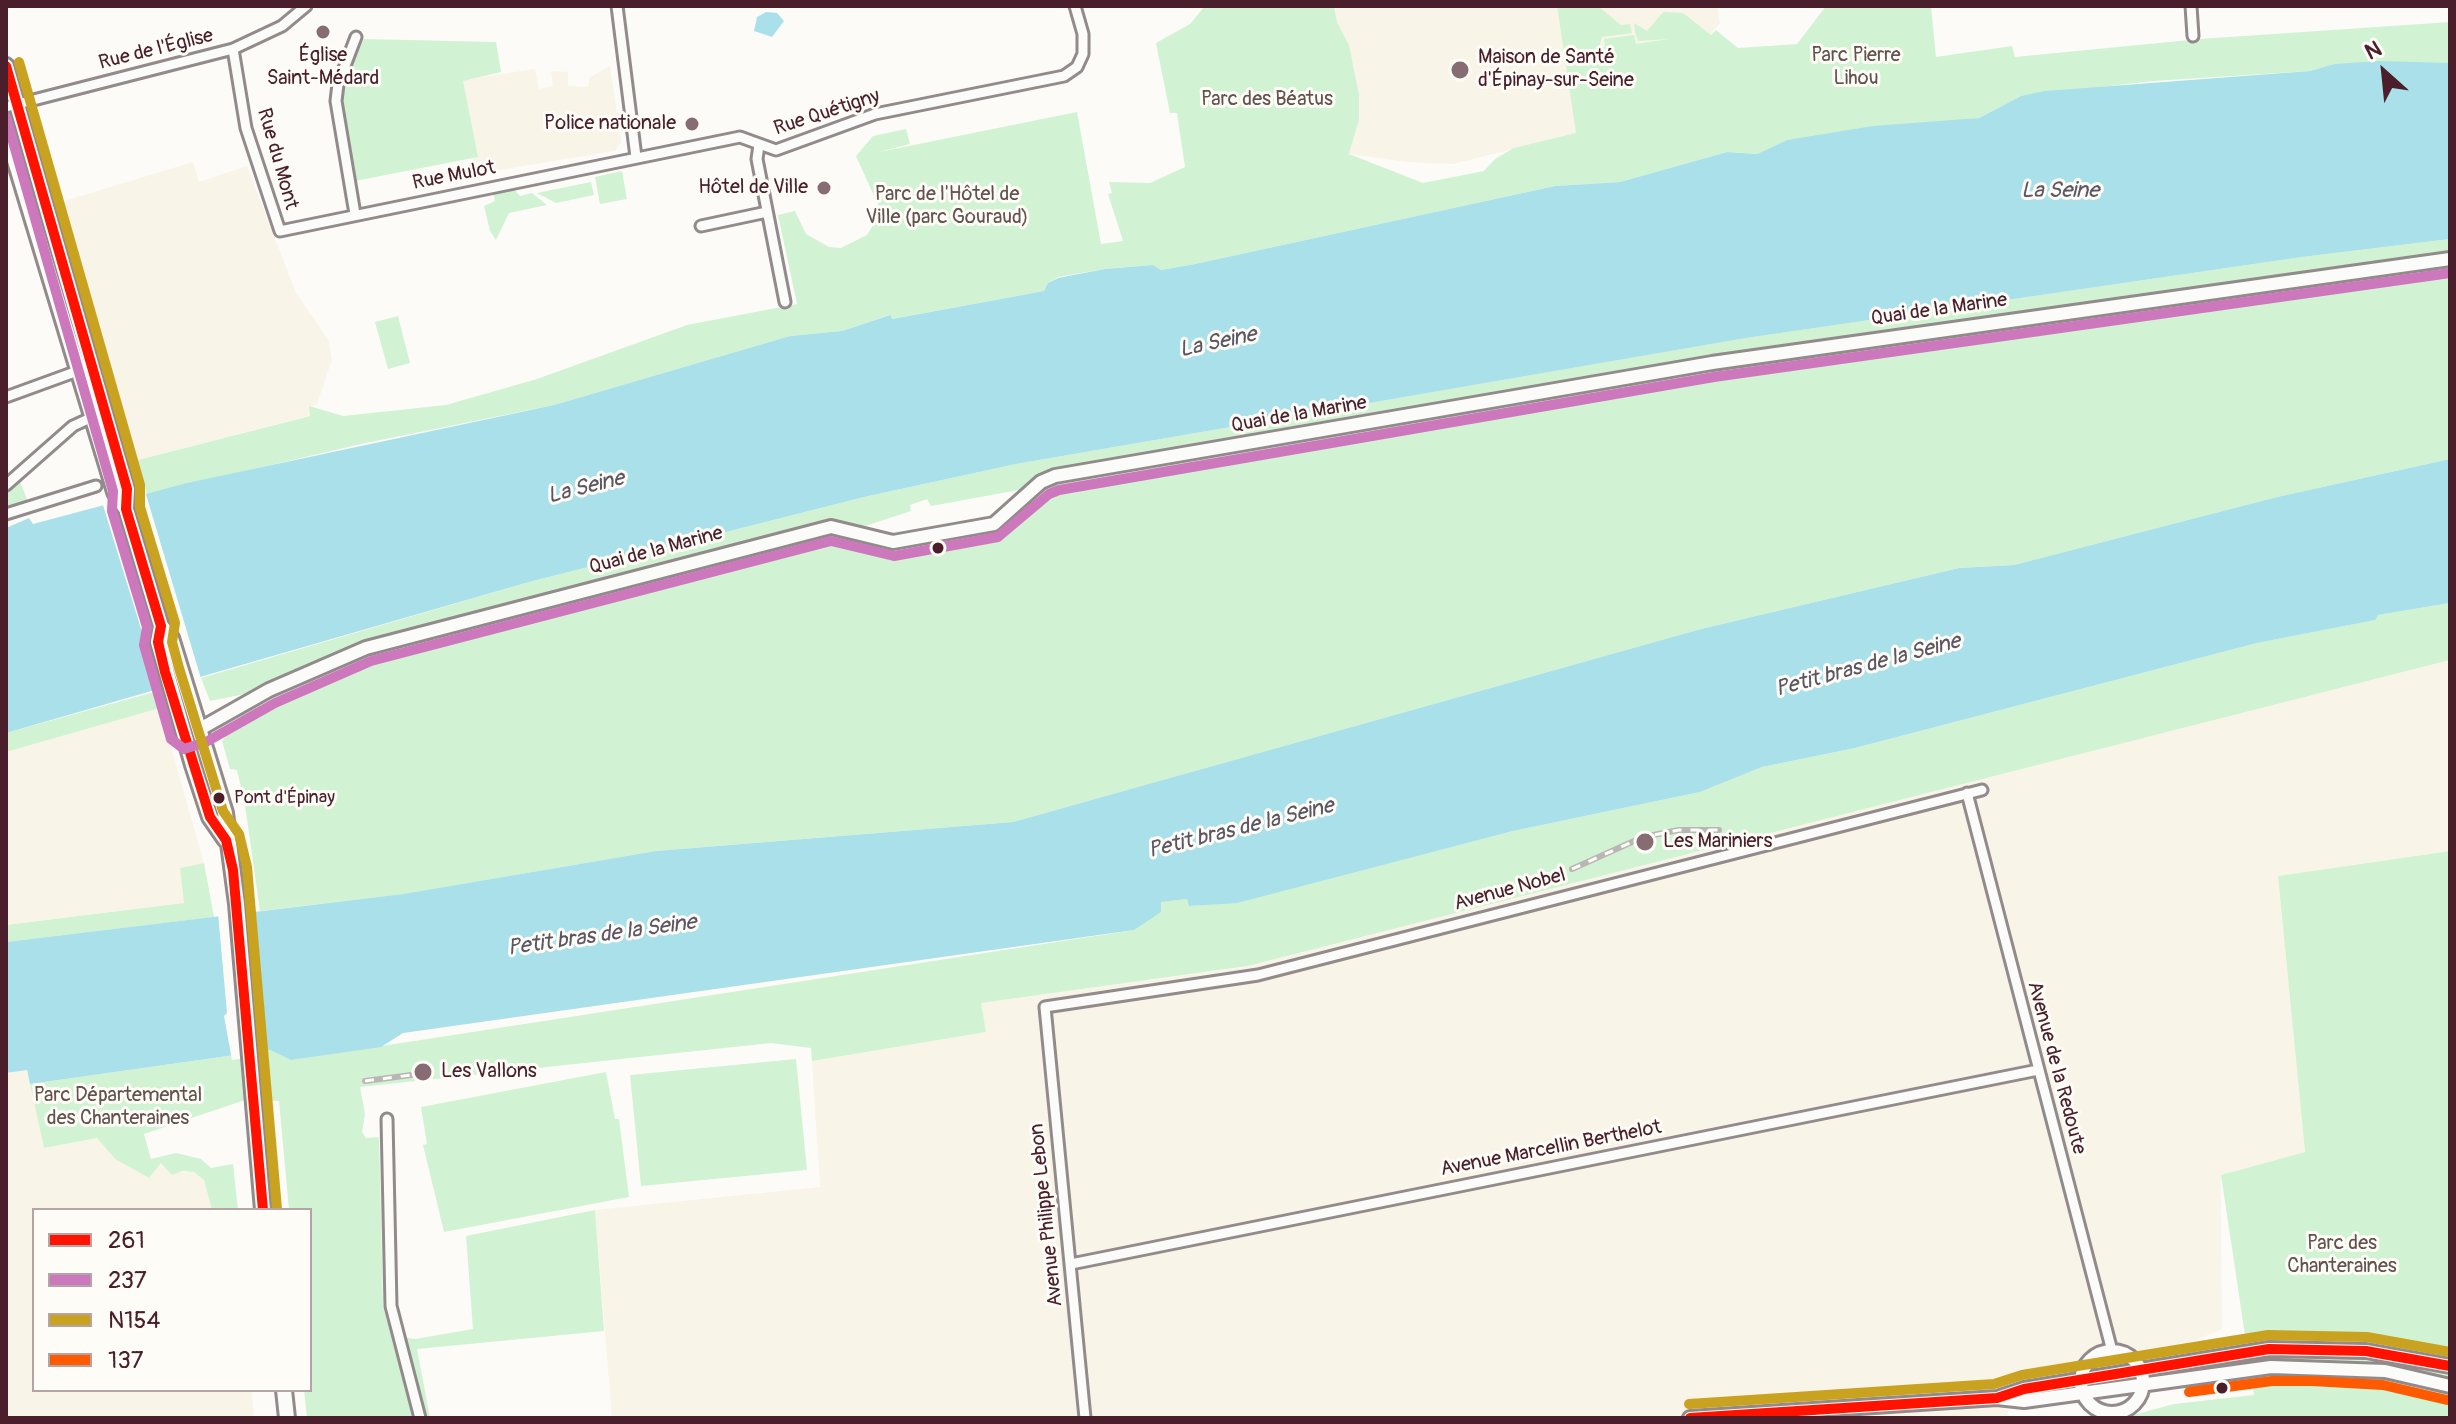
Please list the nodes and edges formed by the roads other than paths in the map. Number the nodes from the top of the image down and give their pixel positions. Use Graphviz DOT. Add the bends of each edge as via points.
graph roads {
  1 [pos="306,6"];
  2 [pos="617,6"];
  3 [pos="1075,6"];
  4 [pos="2191,6"];
  5 [pos="2193,36"];
  6 [pos="356,37"];
  7 [pos="233,49"];
  8 [pos="6,66"];
  9 [pos="12,106"];
  10 [pos="6,131"];
  11 [pos="759,145"];
  12 [pos="636,157"];
  13 [pos="767,212"];
  14 [pos="355,214"];
  15 [pos="701,226"];
  16 [pos="280,231"];
  17 [pos="2450,259"];
  18 [pos="785,302"];
  19 [pos="84,369"];
  20 [pos="6,397"];
  21 [pos="98,414"];
  22 [pos="6,485"];
  23 [pos="96,486"];
  24 [pos="6,514"];
  25 [pos="161,626"];
  26 [pos="200,729"];
  27 [pos="184,735"];
  28 [pos="1982,790"];
  29 [pos="1967,793"];
  30 [pos="226,840"];
  31 [pos="1045,1007"];
  32 [pos="2038,1070"];
  33 [pos="387,1119"];
  34 [pos="263,1208"];
  35 [pos="1071,1264"];
  36 [pos="2112,1351"];
  37 [pos="2450,1366"];
  38 [pos="2140,1368"];
  39 [pos="2081,1380"];
  40 [pos="2143,1385"];
  41 [pos="2450,1386"];
  42 [pos="284,1392"];
  43 [pos="2084,1395"];
  44 [pos="1997,1398"];
  45 [pos="287,1418"];
  46 [pos="420,1418"];
  47 [pos="1085,1418"];
  48 [pos="1690,1418"];
  1 -- 7 [label="street, Rue de l'Église" via="282,26"];
  2 -- 12 [label="street"];
  3 -- 11 [label="street, Rue Quétigny" via="1083,54 1064,76 875,114 776,150"];
  4 -- 5 [label="street"];
  6 -- 14 [label="street" via="336,95"];
  7 -- 9 [label="street, Rue de l'Église"];
  7 -- 16 [label="street, Rue du Mont" via="246,128"];
  8 -- 9 [label="main road"];
  9 -- 19 [label="main road"];
  10 -- 19 [label="main road"];
  11 -- 12 [label="street, Rue Quétigny" via="740,137"];
  11 -- 13 [label="street"];
  12 -- 14 [label="street, Rue Mulot"];
  13 -- 15 [label="street"];
  13 -- 18 [label="street"];
  14 -- 16 [label="street, Rue Mulot"];
  17 -- 26 [label="street, Quai de la Marine" via="1712,363 1055,476 994,524 893,542 831,527 366,648 269,690"];
  19 -- 20 [label="street"];
  19 -- 21 [label="main road"];
  21 -- 22 [label="street" via="73,426"];
  21 -- 25 [label="main road, bridge" via="127,489 126,509"];
  23 -- 24 [label="street"];
  25 -- 26 [label="main road" via="171,638"];
  25 -- 27 [label="main road" via="158,642"];
  26 -- 27 [label="main road"];
  26 -- 30 [label="main road" via="225,813"];
  27 -- 30 [label="main road" via="210,817"];
  28 -- 29 [label="street, Avenue Nobel"];
  29 -- 31 [label="street, Avenue Nobel" via="1258,975"];
  29 -- 32 [label="street, Avenue de la Redoute"];
  30 -- 34 [label="main road" via="237,904"];
  31 -- 35 [label="street, Avenue Philippe Lebon"];
  32 -- 35 [label="street, Avenue Marcellin Berthelot"];
  32 -- 36 [label="street, Avenue de la Redoute"];
  33 -- 46 [label="street" via="391,1306"];
  35 -- 47 [label="street, Avenue Philippe Lebon"];
  36 -- 38 [label="street" via="2131,1357"];
  36 -- 39 [label="street" via="2089,1363"];
  37 -- 38 [label="street" via="2366,1351 2303,1347"];
  38 -- 39 [label="street"];
  38 -- 40 [label="street"];
  39 -- 43 [label="street"];
  39 -- 44 [label="street"];
  40 -- 41 [label="street" via="2227,1371 2312,1367 2385,1371"];
  40 -- 43 [label="street"];
  40 -- 43 [label="street" via="2131,1406 2115,1413 2094,1407"];
  42 -- 45 [label="main road"];
  43 -- 44 [label="street"];
  44 -- 48 [label="street"];
}
